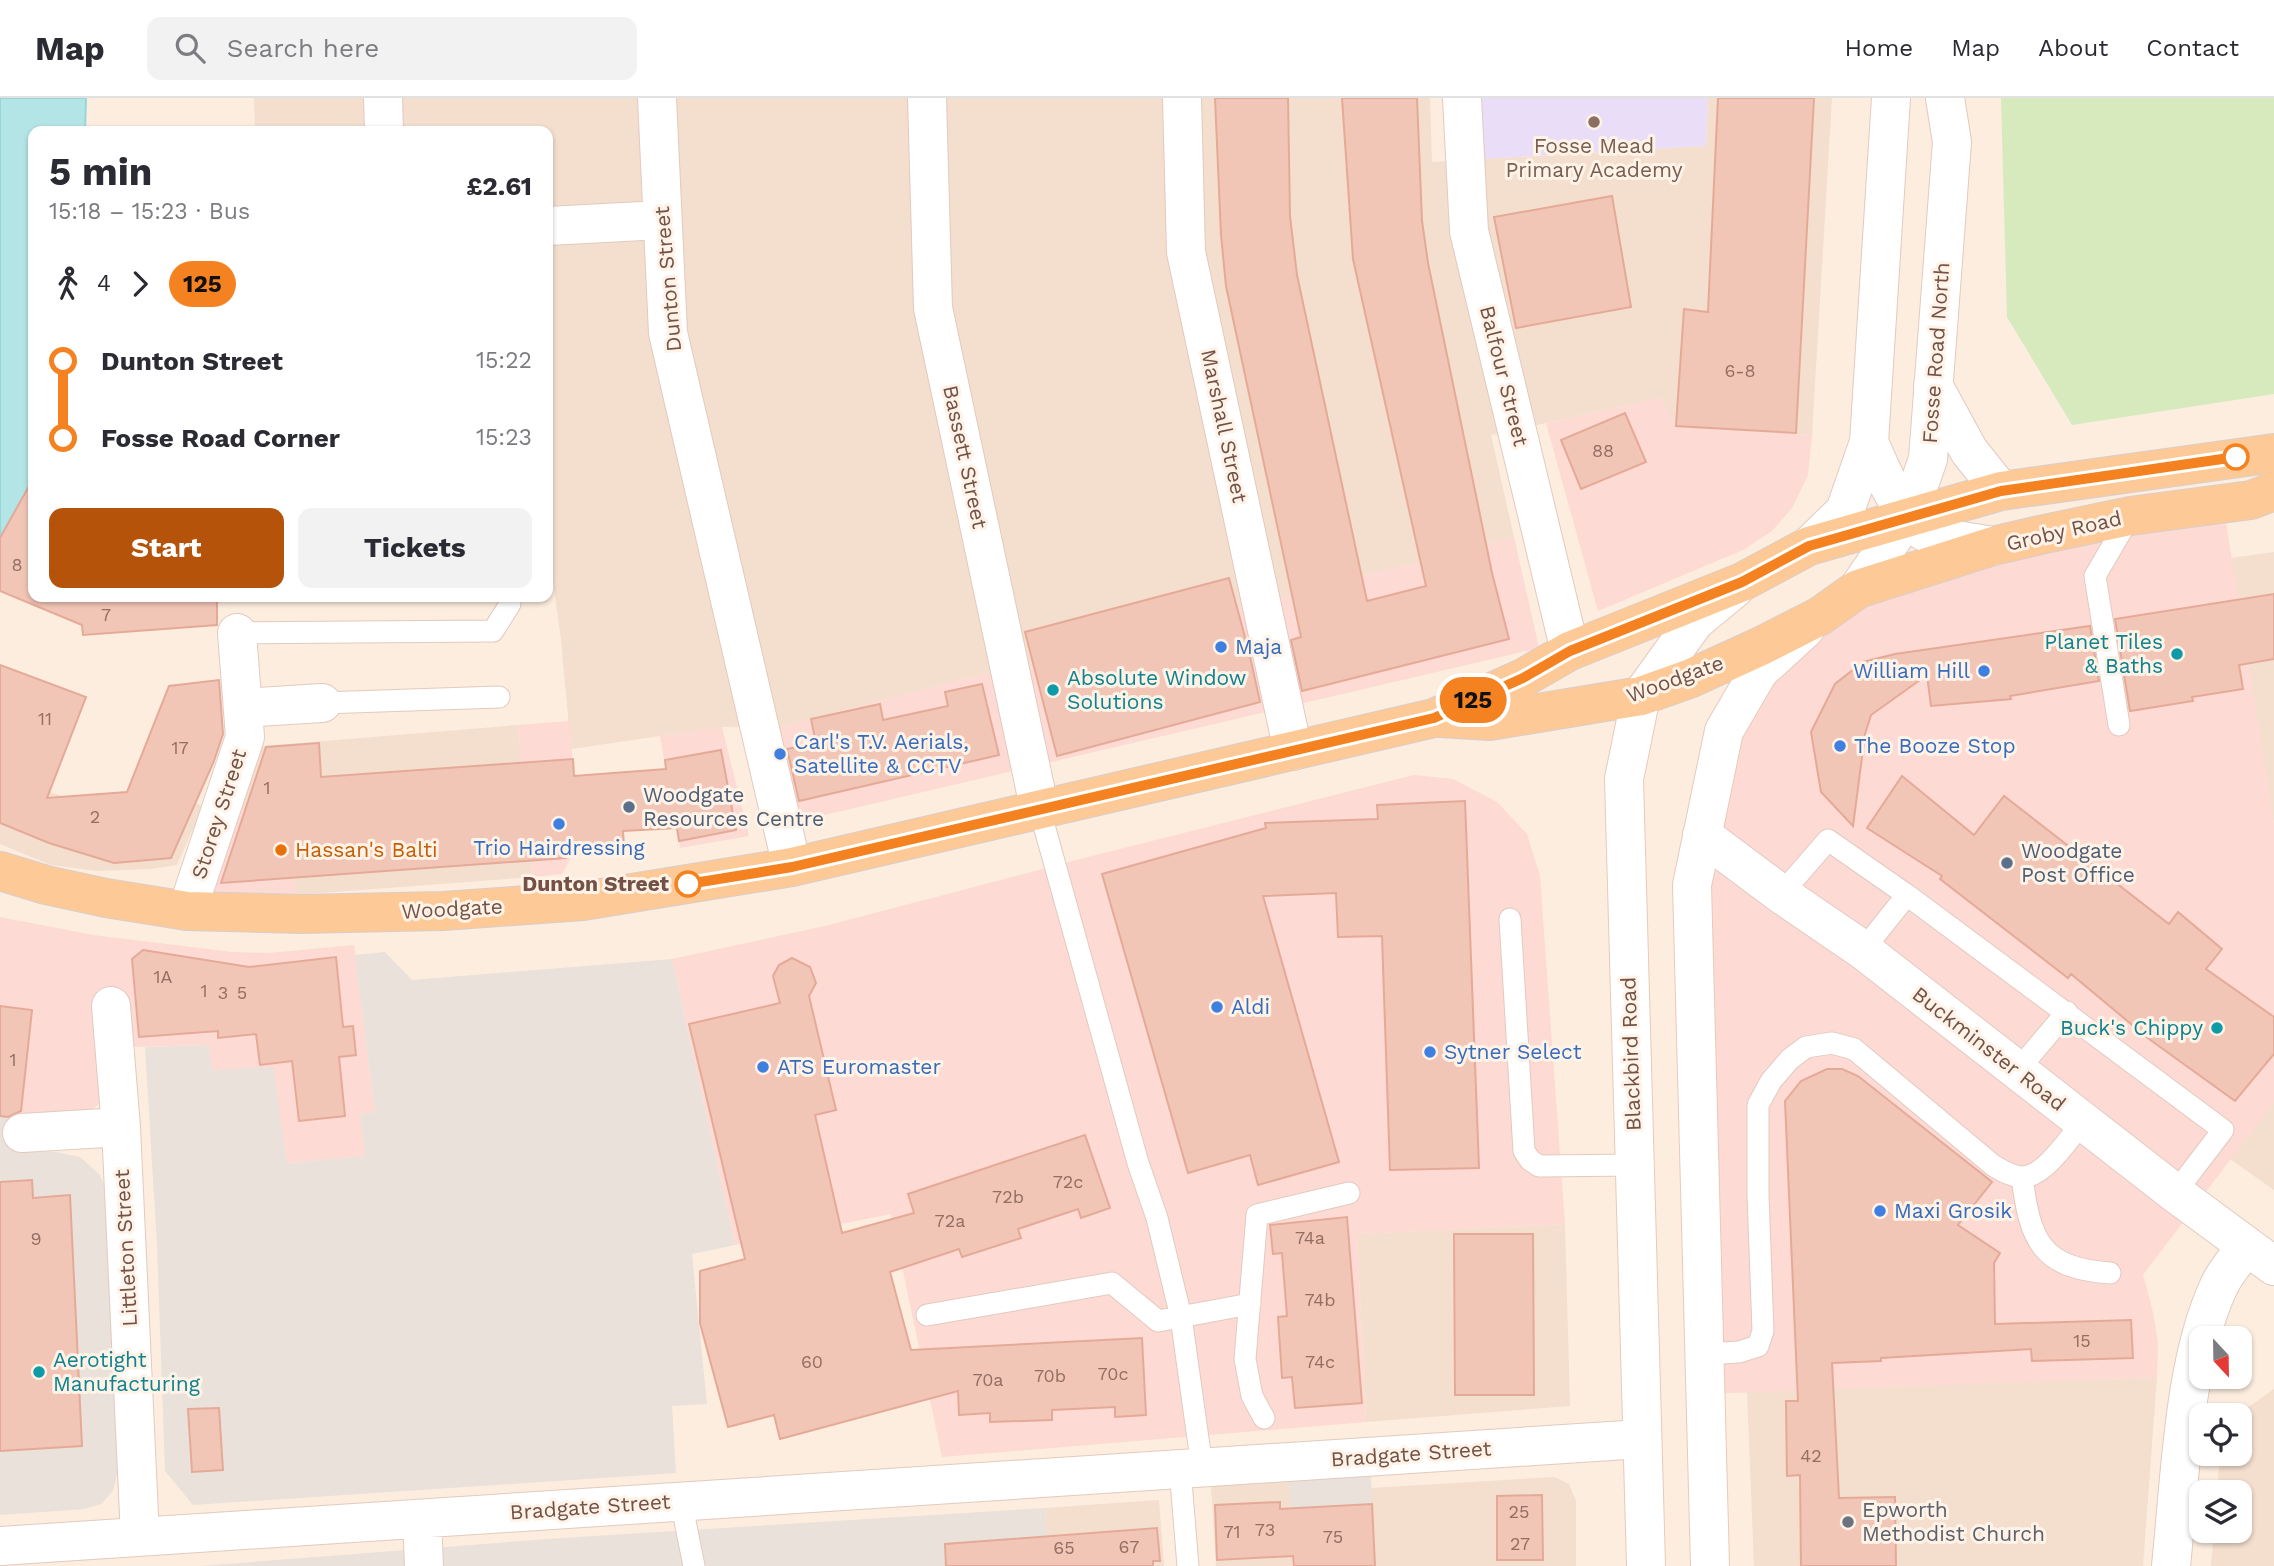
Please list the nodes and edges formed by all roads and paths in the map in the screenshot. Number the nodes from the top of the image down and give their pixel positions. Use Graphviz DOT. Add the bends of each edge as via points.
graph roads {
  1 [pos="383,98"];
  2 [pos="657,98"];
  3 [pos="927,98"];
  4 [pos="1182,98"];
  5 [pos="1462,98"];
  6 [pos="1891,98"];
  7 [pos="1945,98"];
  8 [pos="384,126"];
  9 [pos="661,220"];
  10 [pos="553,226"];
  11 [pos="1933,385"];
  12 [pos="1869,442"];
  13 [pos="2274,453"];
  14 [pos="2001,491"];
  15 [pos="2274,491"];
  16 [pos="1908,516"];
  17 [pos="2130,516"];
  18 [pos="1809,546"];
  19 [pos="1993,546"];
  20 [pos="1742,582"];
  21 [pos="1858,589"];
  22 [pos="510,602"];
  23 [pos="1820,616"];
  24 [pos="237,633"];
  25 [pos="1570,651"];
  26 [pos="1641,696"];
  27 [pos="499,697"];
  28 [pos="322,703"];
  29 [pos="243,708"];
  30 [pos="1434,718"];
  31 [pos="2119,726"];
  32 [pos="1293,751"];
  33 [pos="1040,811"];
  34 [pos="1702,835"];
  35 [pos="792,867"];
  36 [pos="0,870"];
  37 [pos="1781,894"];
  38 [pos="1907,895"];
  39 [pos="187,911"];
  40 [pos="1510,919"];
  41 [pos="1863,950"];
  42 [pos="111,1006"];
  43 [pos="2067,1012"];
  44 [pos="2017,1071"];
  45 [pos="2083,1122"];
  46 [pos="121,1127"];
  47 [pos="22,1133"];
  48 [pos="1634,1165"];
  49 [pos="2022,1177"];
  50 [pos="1349,1193"];
  51 [pos="2175,1193"];
  52 [pos="2260,1256"];
  53 [pos="2110,1273"];
  54 [pos="1250,1304"];
  55 [pos="927,1315"];
  56 [pos="1181,1317"];
  57 [pos="1705,1354"];
  58 [pos="1264,1418"];
  59 [pos="1641,1439"];
  60 [pos="1191,1468"];
  61 [pos="681,1501"];
  62 [pos="422,1519"];
  63 [pos="140,1537"];
  64 [pos="0,1546"];
  65 [pos="90,1553"];
  66 [pos="424,1566"];
  67 [pos="694,1566"];
  68 [pos="1188,1566"];
  69 [pos="1646,1566"];
  70 [pos="1710,1566"];
  71 [pos="2171,1566"];
  1 -- 8 [label="street"];
  2 -- 9 [label="street, Dunton Street"];
  3 -- 33 [label="street, Bassett Street" via="933,308"];
  4 -- 32 [label="street, Marshall Street" via="1186,252"];
  5 -- 25 [label="street, Balfour Street" via="1469,231"];
  6 -- 12 [label="street"];
  7 -- 11 [label="street, Fosse Road North" via="1952,142"];
  9 -- 10 [label="street"];
  9 -- 35 [label="street, Dunton Street" via="668,333"];
  11 -- 14 [label="street" via="1969,451"];
  11 -- 16 [label="street, Fosse Road North" via="1928,459"];
  12 -- 16 [label="street"];
  12 -- 18 [label="street" via="1845,511"];
  13 -- 14 [label="main road, Groby Road"];
  14 -- 16 [label="main road, Groby Road"];
  15 -- 17 [label="main road, Groby Road" via="2251,500"];
  16 -- 18 [label="main road, Woodgate"];
  16 -- 19 [label="street" via="1925,532"];
  16 -- 21 [label="street, Fosse Road North"];
  17 -- 19 [label="main road, Groby Road"];
  17 -- 31 [label="lane" via="2095,576"];
  18 -- 20 [label="main road, Woodgate"];
  19 -- 21 [label="main road, Groby Road"];
  20 -- 25 [label="main road, Woodgate"];
  20 -- 26 [label="street, Blackbird Road" via="1695,621"];
  21 -- 23 [label="main road, Woodgate"];
  22 -- 24 [label="lane" via="493,631"];
  23 -- 26 [label="main road, Woodgate" via="1700,674"];
  23 -- 34 [label="street" via="1759,671 1724,731"];
  24 -- 29 [label="street, Storey Street"];
  25 -- 30 [label="main road, Woodgate"];
  26 -- 30 [label="main road, Woodgate" via="1490,722"];
  26 -- 48 [label="street, Blackbird Road" via="1625,779"];
  27 -- 28 [label="lane"];
  28 -- 29 [label="street"];
  29 -- 39 [label="street, Storey Street" via="245,737"];
  30 -- 32 [label="main road, Woodgate"];
  32 -- 33 [label="main road, Woodgate"];
  33 -- 35 [label="main road, Woodgate"];
  33 -- 56 [label="lane"];
  34 -- 37 [label="street, Buckminster Road"];
  34 -- 57 [label="street" via="1692,885"];
  35 -- 39 [label="main road, Woodgate" via="583,901 443,911"];
  36 -- 39 [label="main road, Woodgate" via="46,885"];
  37 -- 38 [label="lane" via="1828,840"];
  37 -- 41 [label="street, Buckminster Road"];
  38 -- 41 [label="lane"];
  38 -- 43 [label="lane"];
  40 -- 48 [label="lane" via="1524,1151 1539,1166"];
  41 -- 44 [label="street, Buckminster Road"];
  42 -- 46 [label="street, Littleton Street"];
  43 -- 44 [label="lane"];
  43 -- 51 [label="lane" via="2223,1130"];
  44 -- 45 [label="street, Buckminster Road"];
  45 -- 49 [label="lane" via="2043,1169"];
  45 -- 51 [label="street, Buckminster Road"];
  46 -- 47 [label="street"];
  46 -- 63 [label="street, Littleton Street"];
  48 -- 59 [label="street, Blackbird Road"];
  49 -- 53 [label="lane" via="2027,1215 2046,1249 2074,1268"];
  49 -- 57 [label="lane" via="1994,1167 1854,1049 1832,1043 1806,1047 1771,1081 1758,1105 1763,1331 1758,1346"];
  50 -- 54 [label="lane" via="1257,1215"];
  51 -- 52 [label="street, Buckminster Road"];
  52 -- 71 [label="street" via="2220,1283 2204,1321 2189,1400"];
  54 -- 56 [label="lane"];
  54 -- 58 [label="lane" via="1245,1359 1252,1396"];
  55 -- 56 [label="lane" via="1112,1283 1158,1321"];
  56 -- 60 [label="lane"];
  57 -- 70 [label="street"];
  59 -- 60 [label="street, Bradgate Street"];
  59 -- 69 [label="street, Blackbird Road"];
  60 -- 61 [label="street, Bradgate Street"];
  60 -- 68 [label="lane"];
  61 -- 62 [label="street, Bradgate Street"];
  61 -- 67 [label="lane"];
  62 -- 63 [label="street, Bradgate Street"];
  62 -- 66 [label="street"];
  63 -- 65 [label="street, Bradgate Street"];
  64 -- 65 [label="street, Bradgate Street"];
}
